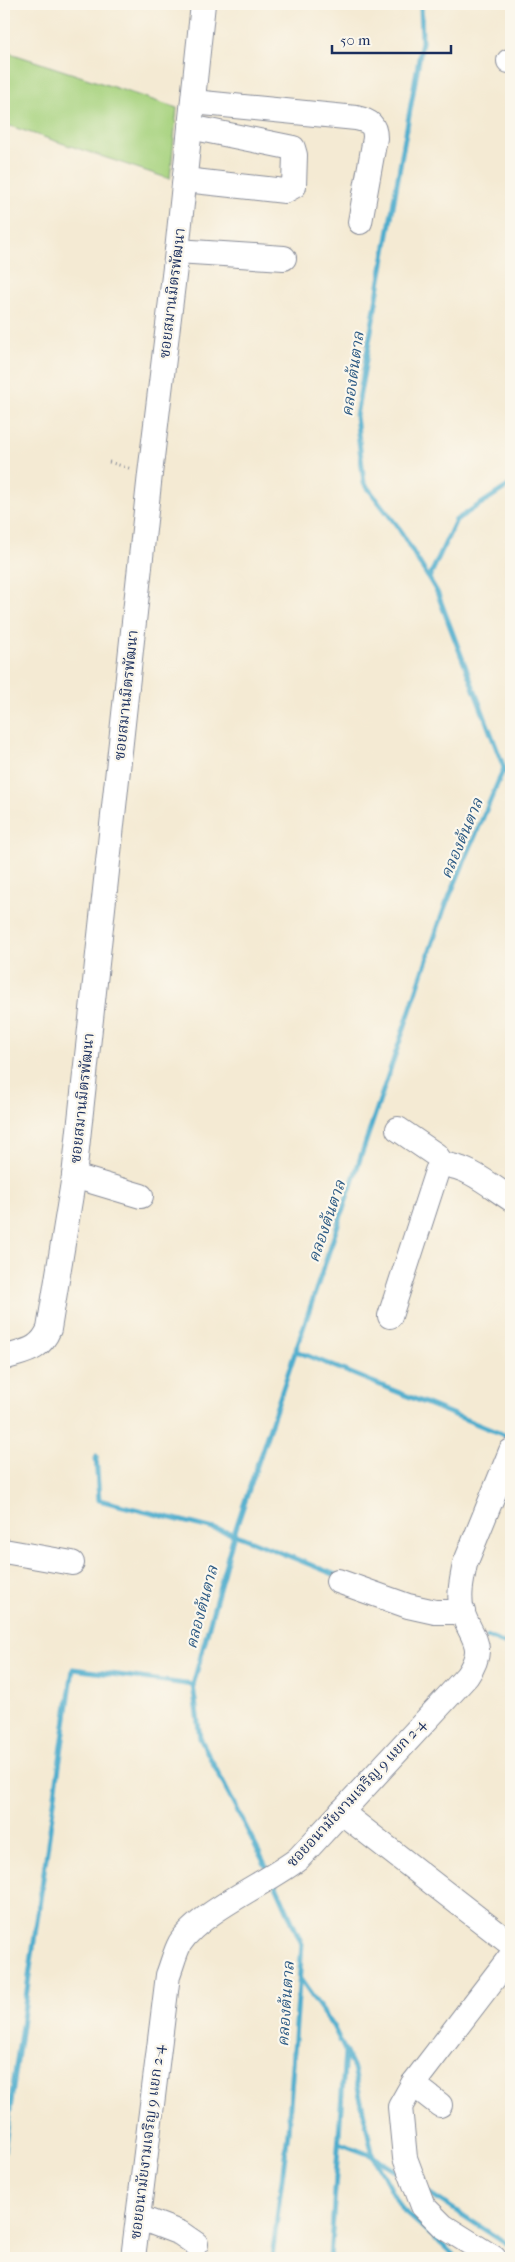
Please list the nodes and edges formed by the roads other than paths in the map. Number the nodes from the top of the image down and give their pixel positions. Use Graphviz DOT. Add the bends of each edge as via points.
graph roads {
  1 [pos="203,4"];
  2 [pos="193,102"];
  3 [pos="190,127"];
  4 [pos="185,180"];
  5 [pos="360,222"];
  6 [pos="177,251"];
  7 [pos="284,258"];
  8 [pos="398,1129"];
  9 [pos="443,1165"];
  10 [pos="74,1176"];
  11 [pos="141,1196"];
  12 [pos="511,1199"];
  13 [pos="390,1316"];
  14 [pos="4,1357"];
  15 [pos="511,1451"];
  16 [pos="4,1551"];
  17 [pos="72,1563"];
  18 [pos="338,1581"];
  19 [pos="463,1612"];
  20 [pos="341,1812"];
  21 [pos="511,1944"];
  22 [pos="511,1956"];
  23 [pos="413,2084"];
  24 [pos="440,2105"];
  25 [pos="138,2217"];
  26 [pos="196,2244"];
  27 [pos="133,2258"];
  28 [pos="494,2258"];
  1 -- 2 [label="street, ซอยสมานมิตรพัฒนา"];
  2 -- 3 [label="street, ซอยสมานมิตรพัฒนา"];
  2 -- 5 [label="street" via="356,118 371,123 375,138"];
  3 -- 4 [label="street, ซอยสมานมิตรพัฒนา"];
  3 -- 4 [label="street" via="292,148 295,155 294,186 285,191"];
  4 -- 6 [label="street, ซอยสมานมิตรพัฒนา"];
  6 -- 7 [label="street"];
  6 -- 10 [label="street, ซอยสมานมิตรพัฒนา" via="148,484"];
  8 -- 9 [label="street" via="436,1155"];
  9 -- 12 [label="street" via="466,1171"];
  9 -- 13 [label="street" via="437,1171"];
  10 -- 11 [label="street"];
  10 -- 14 [label="street, ซอยสมานมิตรพัฒนา" via="49,1329 41,1344"];
  15 -- 19 [label="street, ซอยอนามัยงามเจริญ 9 แยก 2-4" via="465,1564 460,1602"];
  16 -- 17 [label="street"];
  18 -- 19 [label="street" via="408,1606 435,1612"];
  19 -- 20 [label="street, ซอยอนามัยงามเจริญ 9 แยก 2-4" via="476,1638 474,1667"];
  20 -- 21 [label="street"];
  20 -- 25 [label="street, ซอยอนามัยงามเจริญ 9 แยก 2-4" via="298,1858 192,1930 180,1944 168,1975"];
  22 -- 23 [label="street"];
  23 -- 24 [label="street"];
  23 -- 28 [label="street" via="400,2107 400,2128 405,2158 422,2206 443,2226"];
  25 -- 26 [label="street" via="180,2233"];
  25 -- 27 [label="street, ซอยอนามัยงามเจริญ 9 แยก 2-4"];
}
